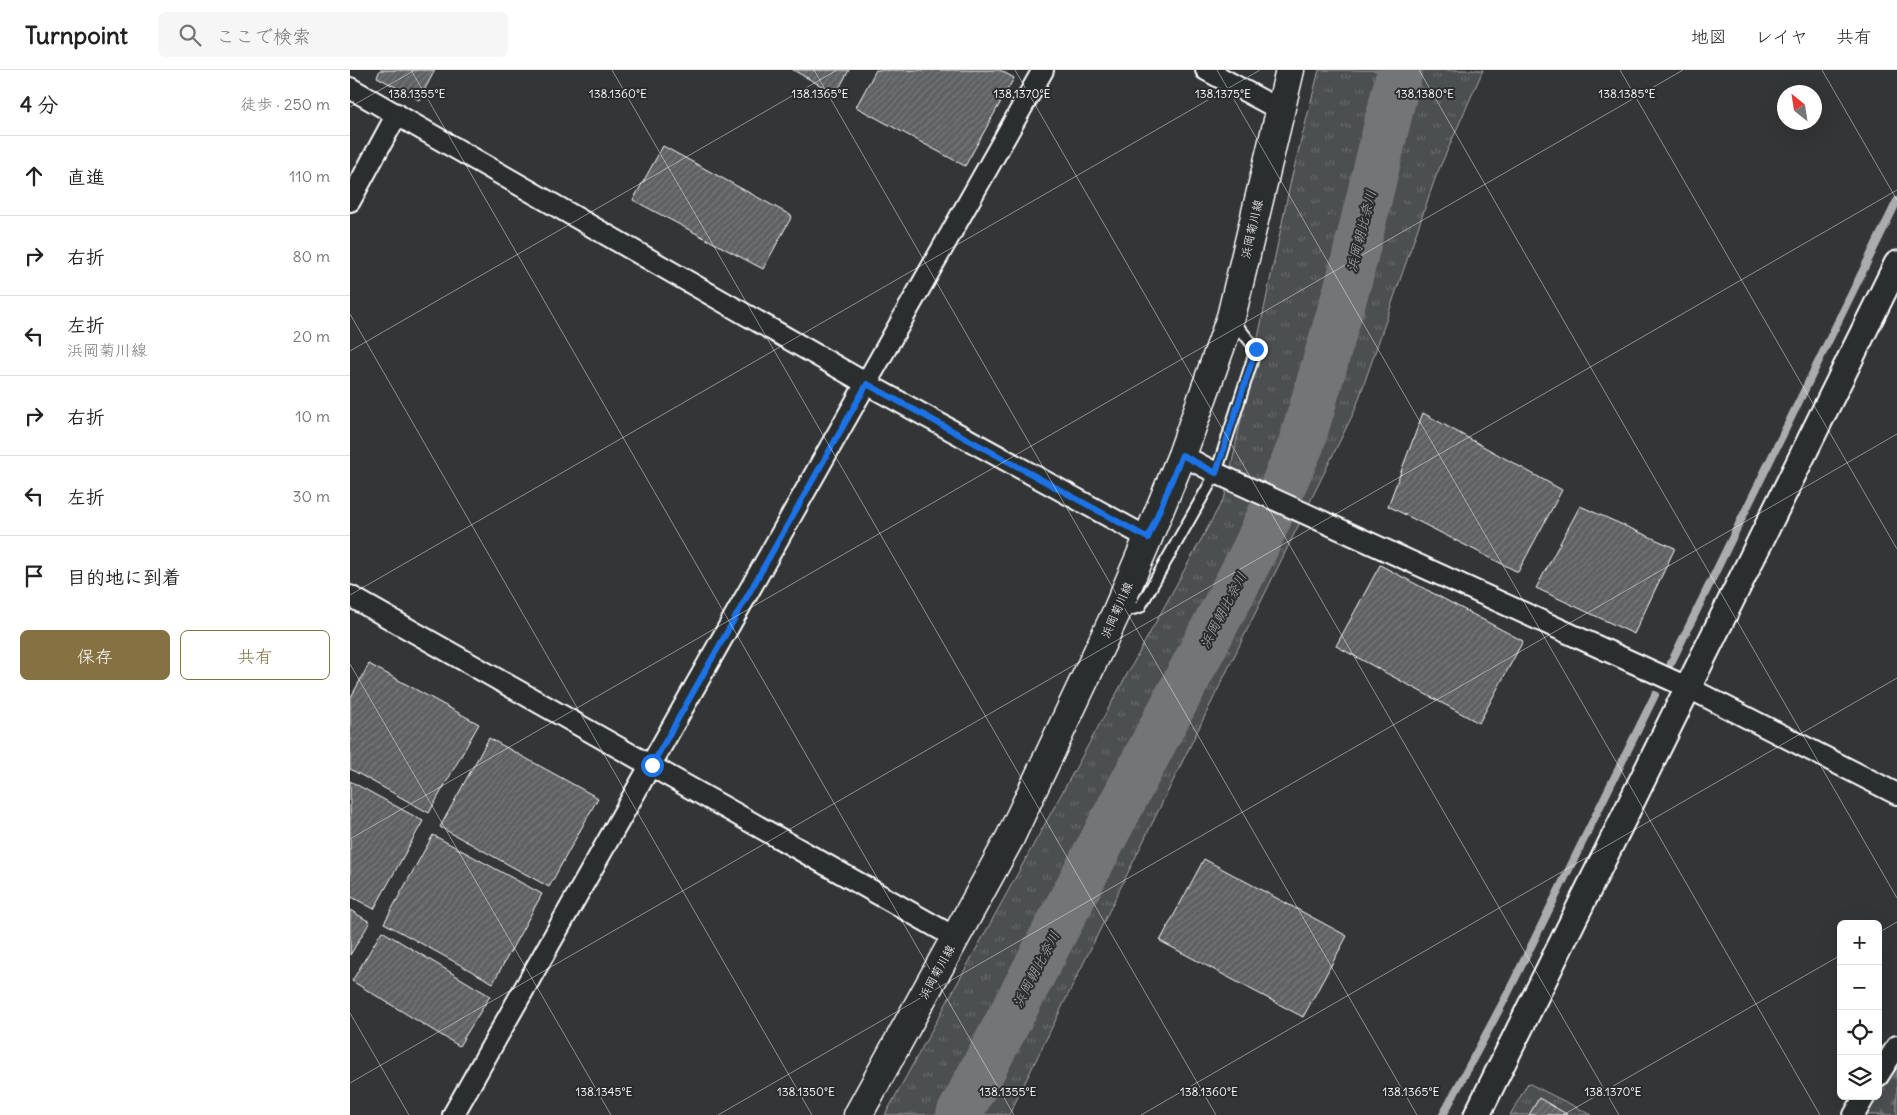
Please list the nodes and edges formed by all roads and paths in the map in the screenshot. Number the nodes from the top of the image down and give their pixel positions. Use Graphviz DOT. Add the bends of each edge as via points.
graph roads {
  1 [pos="1043,70"];
  2 [pos="1206,70"];
  3 [pos="1290,70"];
  4 [pos="350,88"];
  5 [pos="1280,110"];
  6 [pos="397,114"];
  7 [pos="350,201"];
  8 [pos="1897,264"];
  9 [pos="1231,317"];
  10 [pos="867,384"];
  11 [pos="1182,455"];
  12 [pos="1216,473"];
  13 [pos="1148,538"];
  14 [pos="350,596"];
  15 [pos="1116,613"];
  16 [pos="1689,688"];
  17 [pos="652,765"];
  18 [pos="1897,794"];
  19 [pos="956,938"];
  20 [pos="1897,1046"];
  21 [pos="1882,1070"];
  22 [pos="1863,1100"];
  23 [pos="453,1115"];
  24 [pos="858,1115"];
  25 [pos="1477,1115"];
  26 [pos="1854,1115"];
  1 -- 10 [label="street"];
  2 -- 5 [label="street"];
  3 -- 5 [label="main road, 浜岡菊川線"];
  4 -- 6 [label="street"];
  5 -- 9 [label="main road, 浜岡菊川線"];
  6 -- 7 [label="street"];
  6 -- 10 [label="street"];
  8 -- 16 [label="street"];
  9 -- 11 [label="main road, 浜岡菊川線"];
  9 -- 12 [label="lane" via="1256,349"];
  10 -- 13 [label="street"];
  10 -- 17 [label="street"];
  11 -- 12 [label="street"];
  11 -- 13 [label="main road, 浜岡菊川線"];
  12 -- 15 [label="lane" via="1140,607"];
  12 -- 16 [label="street"];
  13 -- 15 [label="main road, 浜岡菊川線"];
  14 -- 17 [label="street"];
  15 -- 19 [label="main road, 浜岡菊川線" via="1010,838"];
  16 -- 18 [label="street"];
  16 -- 25 [label="street"];
  17 -- 19 [label="street"];
  17 -- 23 [label="street"];
  19 -- 24 [label="main road, 浜岡菊川線"];
  20 -- 21 [label="street"];
  22 -- 26 [label="street"];
}
